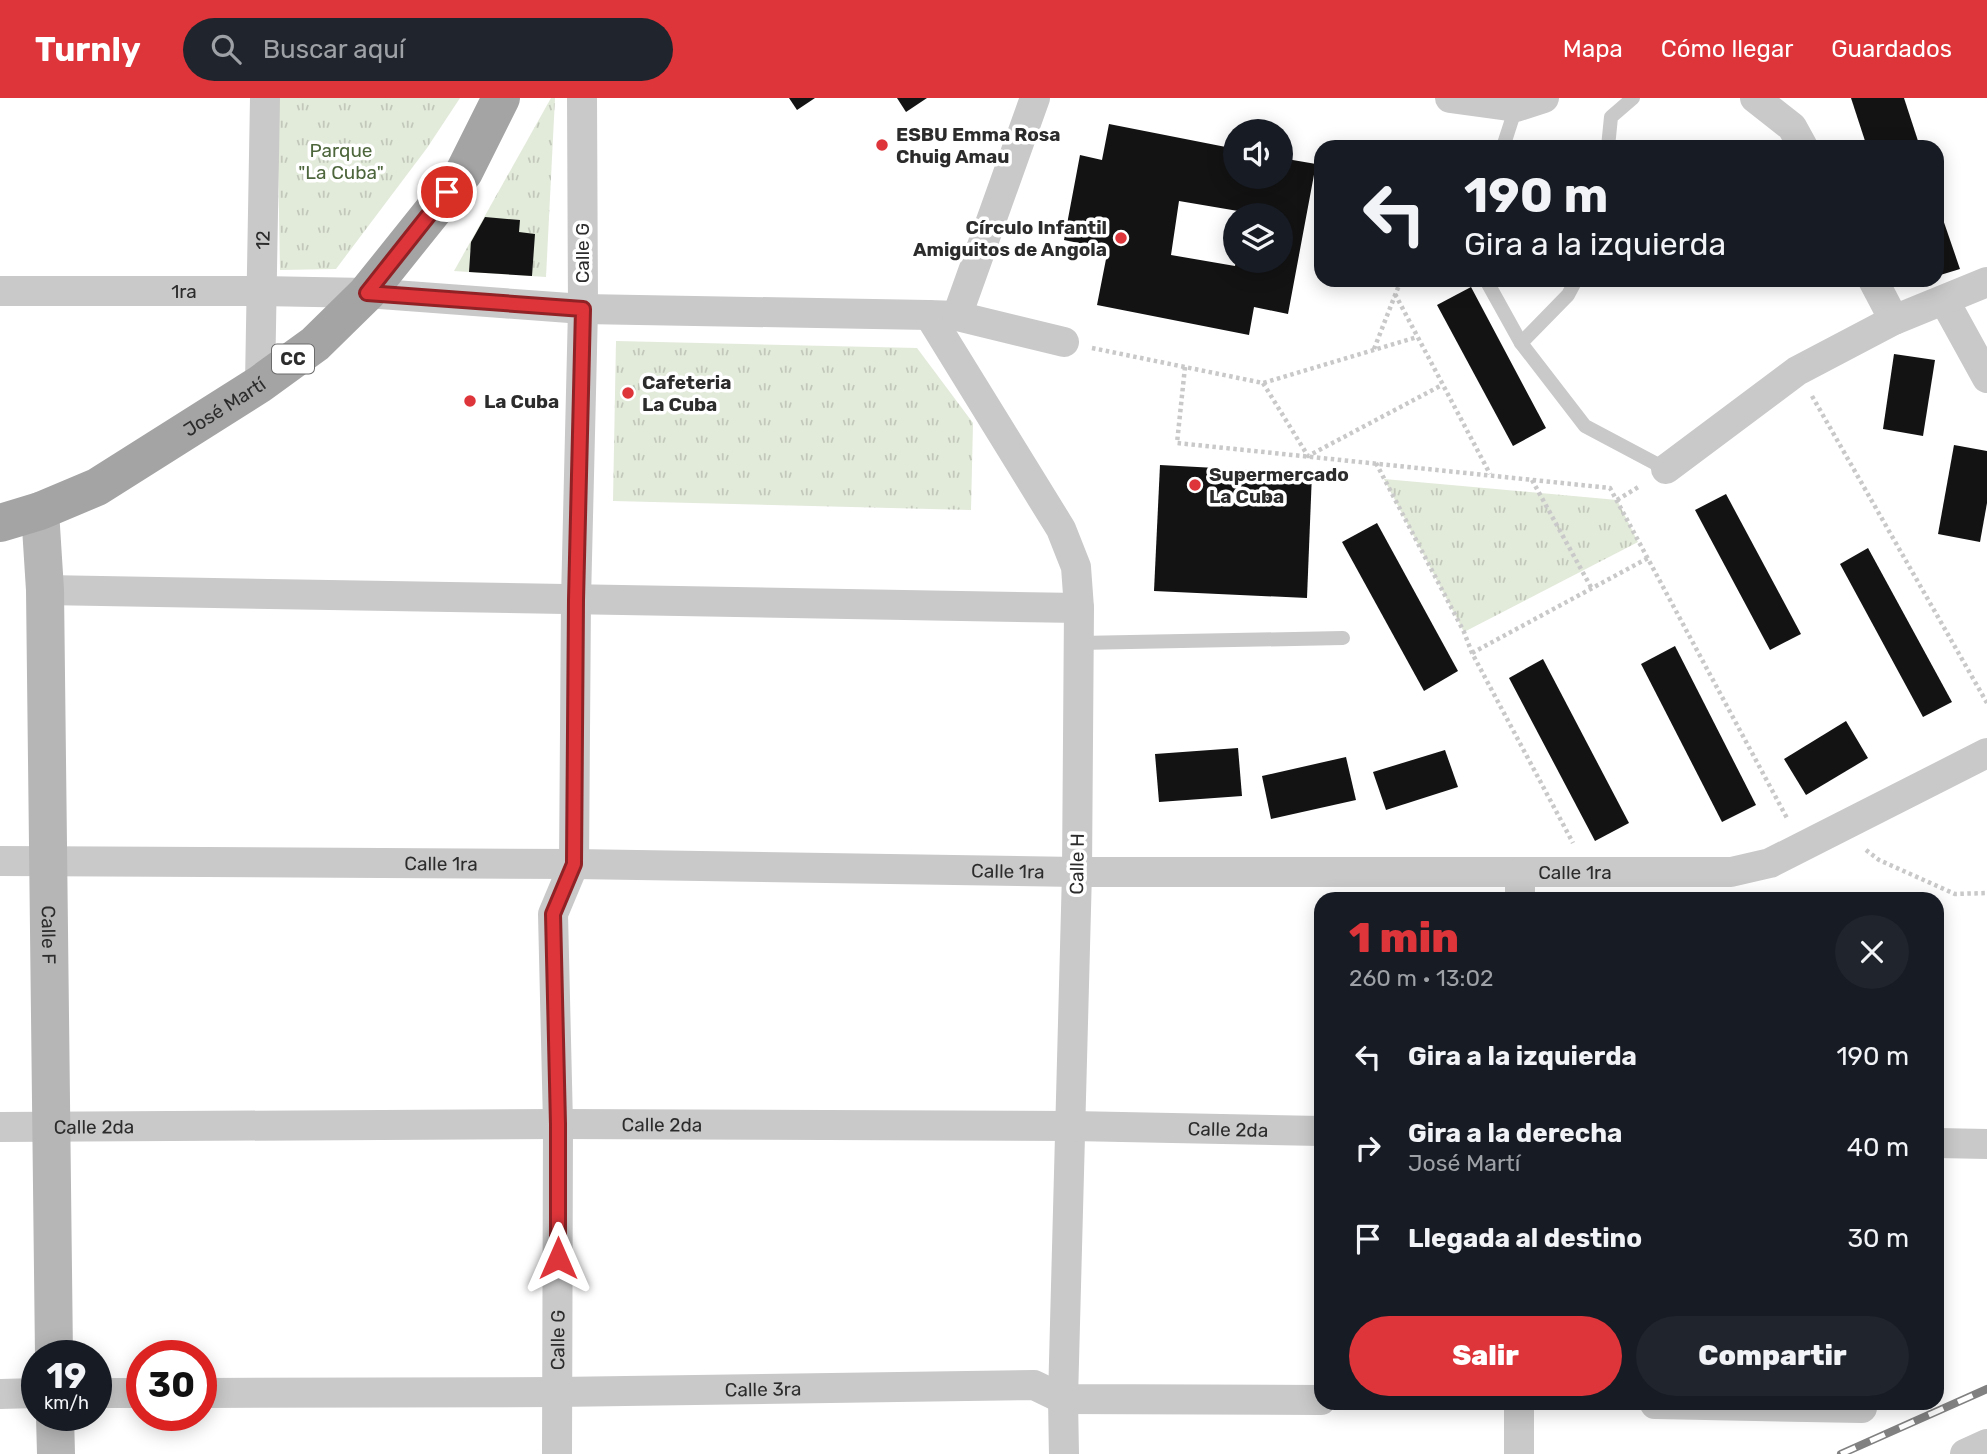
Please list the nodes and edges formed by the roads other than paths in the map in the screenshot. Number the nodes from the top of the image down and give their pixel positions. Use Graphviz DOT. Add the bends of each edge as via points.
graph roads {
  1 [pos="265,98"];
  2 [pos="501,98"];
  3 [pos="582,98"];
  4 [pos="1035,98"];
  5 [pos="1450,98"];
  6 [pos="1544,98"];
  7 [pos="1633,98"];
  8 [pos="1755,98"];
  9 [pos="1516,107"];
  10 [pos="1505,140"];
  11 [pos="1609,140"];
  12 [pos="1798,140"];
  13 [pos="1987,282"];
  14 [pos="1490,287"];
  15 [pos="1572,287"];
  16 [pos="1877,287"];
  17 [pos="0,291"];
  18 [pos="261,291"];
  19 [pos="367,293"];
  20 [pos="1944,300"];
  21 [pos="583,309"];
  22 [pos="943,315"];
  23 [pos="1894,320"];
  24 [pos="1064,342"];
  25 [pos="1521,343"];
  26 [pos="1987,378"];
  27 [pos="260,384"];
  28 [pos="1666,469"];
  29 [pos="40,511"];
  30 [pos="0,523"];
  31 [pos="45,590"];
  32 [pos="576,600"];
  33 [pos="1079,608"];
  34 [pos="1343,638"];
  35 [pos="1079,643"];
  36 [pos="1987,753"];
  37 [pos="0,862"];
  38 [pos="48,863"];
  39 [pos="574,864"];
  40 [pos="1077,872"];
  41 [pos="1520,886"];
  42 [pos="558,1124"];
  43 [pos="1072,1126"];
  44 [pos="0,1127"];
  45 [pos="52,1127"];
  46 [pos="1314,1131"];
  47 [pos="1944,1143"];
  48 [pos="1987,1144"];
  49 [pos="54,1340"];
  50 [pos="558,1392"];
  51 [pos="21,1393"];
  52 [pos="217,1393"];
  53 [pos="0,1394"];
  54 [pos="1063,1399"];
  55 [pos="1314,1400"];
  56 [pos="1519,1410"];
  57 [pos="55,1431"];
  58 [pos="1987,1444"];
  59 [pos="56,1454"];
  60 [pos="557,1454"];
  61 [pos="1064,1454"];
  62 [pos="1519,1454"];
  63 [pos="1965,1454"];
  1 -- 18 [label="street, 12"];
  2 -- 19 [label="main road, José Martí / CC" via="464,172"];
  3 -- 21 [label="street, Calle G"];
  4 -- 22 [label="street"];
  5 -- 9 [label="street"];
  6 -- 9 [label="street"];
  7 -- 11 [label="lane" via="1611,117"];
  8 -- 12 [label="street" via="1792,127"];
  9 -- 10 [label="lane"];
  13 -- 20 [label="street"];
  14 -- 25 [label="lane"];
  15 -- 25 [label="lane"];
  16 -- 23 [label="street"];
  17 -- 18 [label="street, 1ra"];
  18 -- 19 [label="street, 1ra"];
  18 -- 27 [label="street, 12"];
  19 -- 21 [label="street, 1ra"];
  19 -- 27 [label="main road, José Martí / CC" via="315,344"];
  20 -- 23 [label="street"];
  20 -- 26 [label="street"];
  21 -- 22 [label="street, 1ra"];
  21 -- 32 [label="street, Calle G"];
  22 -- 24 [label="street, 1ra"];
  22 -- 33 [label="street, Calle H" via="1061,529 1076,568"];
  23 -- 28 [label="street" via="1797,371"];
  25 -- 28 [label="lane" via="1585,426"];
  27 -- 29 [label="main road, José Martí / CC" via="97,488"];
  29 -- 30 [label="main road, José Martí / CC"];
  29 -- 31 [label="main road, Calle F"];
  31 -- 32 [label="street"];
  31 -- 38 [label="main road, Calle F"];
  32 -- 33 [label="street"];
  32 -- 39 [label="street, Calle G"];
  33 -- 35 [label="street, Calle H"];
  34 -- 35 [label="lane"];
  35 -- 40 [label="street, Calle H"];
  36 -- 41 [label="street, Calle 1ra" via="1770,863 1731,872 1588,871"];
  37 -- 38 [label="street, Calle 1ra"];
  38 -- 39 [label="street, Calle 1ra"];
  38 -- 45 [label="main road, Calle F"];
  39 -- 40 [label="street, Calle 1ra"];
  39 -- 42 [label="street, Calle G" via="553,914"];
  40 -- 41 [label="street, Calle 1ra"];
  40 -- 43 [label="street, Calle H"];
  42 -- 43 [label="street, Calle 2da"];
  42 -- 45 [label="street, Calle 2da"];
  42 -- 50 [label="street, Calle G"];
  43 -- 46 [label="street, Calle 2da"];
  43 -- 54 [label="street, Calle H"];
  44 -- 45 [label="street, Calle 2da"];
  45 -- 49 [label="main road, Calle F"];
  47 -- 48 [label="street"];
  50 -- 52 [label="street, Calle 3ra"];
  50 -- 54 [label="street, Calle 3ra" via="1034,1385"];
  50 -- 60 [label="street, Calle G"];
  51 -- 53 [label="street"];
  54 -- 55 [label="street, Calle 3ra"];
  54 -- 61 [label="street, Calle H"];
  56 -- 62 [label="street"];
  57 -- 59 [label="main road"];
  58 -- 63 [label="street"];
}
